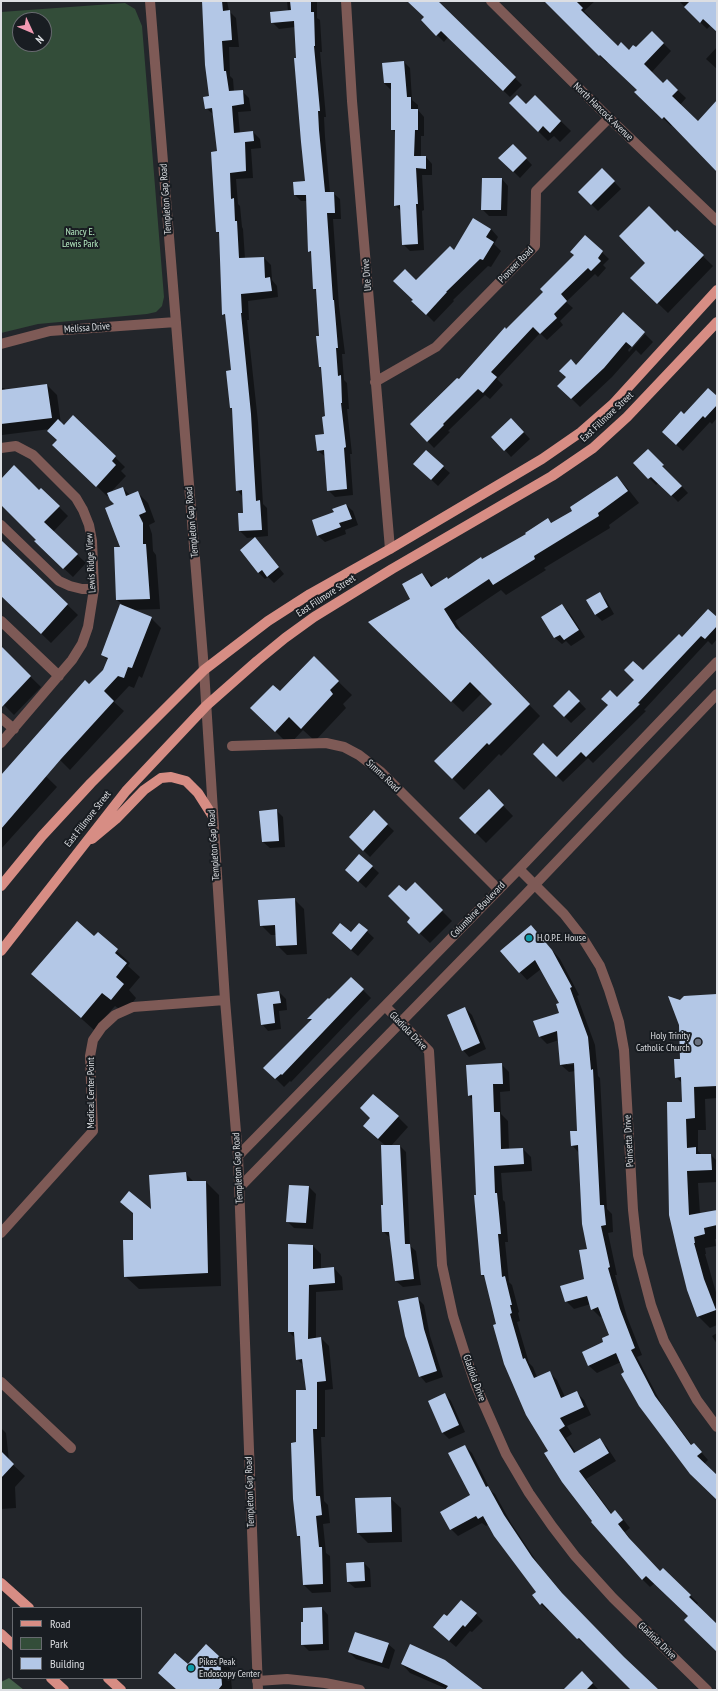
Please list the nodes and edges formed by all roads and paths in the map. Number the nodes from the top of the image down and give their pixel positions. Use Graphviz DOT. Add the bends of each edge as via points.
graph roads {
  1 [pos="150,1"];
  2 [pos="346,1"];
  3 [pos="491,1"];
  4 [pos="609,118"];
  5 [pos="717,222"];
  6 [pos="717,290"];
  7 [pos="176,322"];
  8 [pos="717,322"];
  9 [pos="1,344"];
  10 [pos="375,382"];
  11 [pos="1,448"];
  12 [pos="1,525"];
  13 [pos="390,549"];
  14 [pos="94,590"];
  15 [pos="1,621"];
  16 [pos="717,662"];
  17 [pos="204,670"];
  18 [pos="59,676"];
  19 [pos="717,694"];
  20 [pos="206,706"];
  21 [pos="1,718"];
  22 [pos="14,729"];
  23 [pos="1,743"];
  24 [pos="232,746"];
  25 [pos="212,815"];
  26 [pos="80,849"];
  27 [pos="519,869"];
  28 [pos="535,884"];
  29 [pos="1,886"];
  30 [pos="498,889"];
  31 [pos="1,951"];
  32 [pos="225,1000"];
  33 [pos="384,1006"];
  34 [pos="401,1022"];
  35 [pos="238,1156"];
  36 [pos="239,1188"];
  37 [pos="1,1233"];
  38 [pos="1,1382"];
  39 [pos="717,1427"];
  40 [pos="71,1448"];
  41 [pos="1,1583"];
  42 [pos="28,1607"];
  43 [pos="1,1634"];
  44 [pos="12,1644"];
  45 [pos="52,1679"];
  46 [pos="109,1679"];
  47 [pos="257,1685"];
  48 [pos="64,1690"];
  49 [pos="121,1690"];
  50 [pos="360,1690"];
  51 [pos="707,1690"];
  1 -- 7 [label="street, Templeton Gap Road"];
  2 -- 10 [label="street, Ute Drive"];
  3 -- 4 [label="street, North Hancock Avenue"];
  4 -- 5 [label="street, North Hancock Avenue"];
  4 -- 10 [label="street, Pioneer Road" via="536,191 535,246 436,347"];
  6 -- 13 [label="main road, East Fillmore Street" via="613,404 581,432 542,459"];
  7 -- 9 [label="street, Melissa Drive" via="50,331"];
  7 -- 17 [label="street, Templeton Gap Road"];
  8 -- 20 [label="main road, East Fillmore Street" via="627,417 593,448 552,476 314,617 284,638"];
  10 -- 13 [label="street, Ute Drive"];
  11 -- 14 [label="street, Lewis Ridge View" via="16,446 33,455 76,498 89,525"];
  12 -- 14 [label="street" via="59,581 70,586"];
  13 -- 17 [label="main road, East Fillmore Street" via="268,621"];
  14 -- 18 [label="street, Lewis Ridge View" via="88,627 82,644"];
  15 -- 18 [label="street"];
  16 -- 27 [label="street, Columbine Boulevard"];
  17 -- 20 [label="street, Templeton Gap Road"];
  17 -- 29 [label="main road, East Fillmore Street" via="91,783 42,836"];
  18 -- 22 [label="street, Lewis Ridge View"];
  19 -- 28 [label="street"];
  20 -- 25 [label="street, Templeton Gap Road"];
  20 -- 26 [label="main road, East Fillmore Street" via="126,791"];
  21 -- 22 [label="street"];
  22 -- 23 [label="street, Lewis Ridge View"];
  24 -- 30 [label="street, Simms Road" via="326,742 359,755 381,772"];
  25 -- 26 [label="main road" via="198,793 186,781 171,777 161,778 144,790 116,819"];
  25 -- 32 [label="street, Templeton Gap Road"];
  26 -- 31 [label="main road, East Fillmore Street"];
  27 -- 28 [label="street, Poinsetta Drive"];
  27 -- 30 [label="street, Columbine Boulevard"];
  28 -- 34 [label="street"];
  28 -- 39 [label="street, Poinsetta Drive" via="582,937 600,966 610,990 624,1050 638,1255 651,1306 664,1341 697,1400"];
  30 -- 33 [label="street, Columbine Boulevard"];
  32 -- 35 [label="street, Templeton Gap Road"];
  32 -- 37 [label="street, Medical Center Point" via="133,1007 115,1015 102,1027 93,1040 90,1056 93,1131"];
  33 -- 34 [label="street, Gladiola Drive"];
  33 -- 35 [label="street, Columbine Boulevard"];
  34 -- 36 [label="street"];
  34 -- 51 [label="street, Gladiola Drive" via="429,1051 442,1265 453,1316 465,1354 506,1454 529,1493 575,1556 613,1598"];
  35 -- 36 [label="street, Templeton Gap Road"];
  36 -- 47 [label="street, Templeton Gap Road"];
  38 -- 40 [label="street"];
  41 -- 42 [label="main road"];
  43 -- 44 [label="main road"];
  45 -- 48 [label="main road"];
  46 -- 49 [label="main road"];
  47 -- 50 [label="street" via="287,1679"];
}
